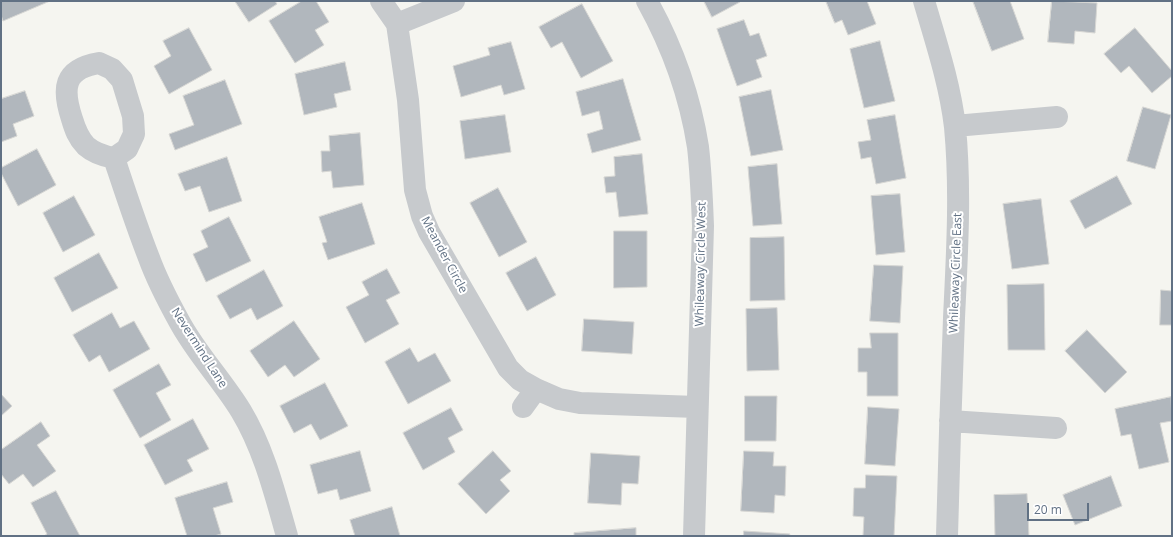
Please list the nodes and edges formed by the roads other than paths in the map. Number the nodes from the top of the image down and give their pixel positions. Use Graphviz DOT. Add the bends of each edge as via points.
graph roads {
  1 [pos="381,1"];
  2 [pos="454,1"];
  3 [pos="648,1"];
  4 [pos="924,1"];
  5 [pos="397,24"];
  6 [pos="1057,117"];
  7 [pos="955,126"];
  8 [pos="114,158"];
  9 [pos="536,389"];
  10 [pos="523,407"];
  11 [pos="697,407"];
  12 [pos="950,421"];
  13 [pos="1056,428"];
  14 [pos="287,536"];
  15 [pos="694,536"];
  16 [pos="947,536"];
  1 -- 5 [label="street, Meander Circle"];
  2 -- 5 [label="street"];
  3 -- 11 [label="street, Whileaway Circle West" via="674,57 698,147 703,226"];
  4 -- 7 [label="street, Whileaway Circle East" via="947,84"];
  5 -- 9 [label="street, Meander Circle" via="408,100 415,190 422,216 508,368 520,380"];
  6 -- 7 [label="street"];
  7 -- 12 [label="street, Whileaway Circle East" via="958,212"];
  8 -- 14 [label="street, Nevermind Lane" via="149,259 180,324 241,411 255,437"];
  9 -- 10 [label="street"];
  9 -- 11 [label="street, Meander Circle" via="559,399 580,403"];
  11 -- 15 [label="street, Whileaway Circle West"];
  12 -- 13 [label="street"];
  12 -- 16 [label="street, Whileaway Circle East"];
}
